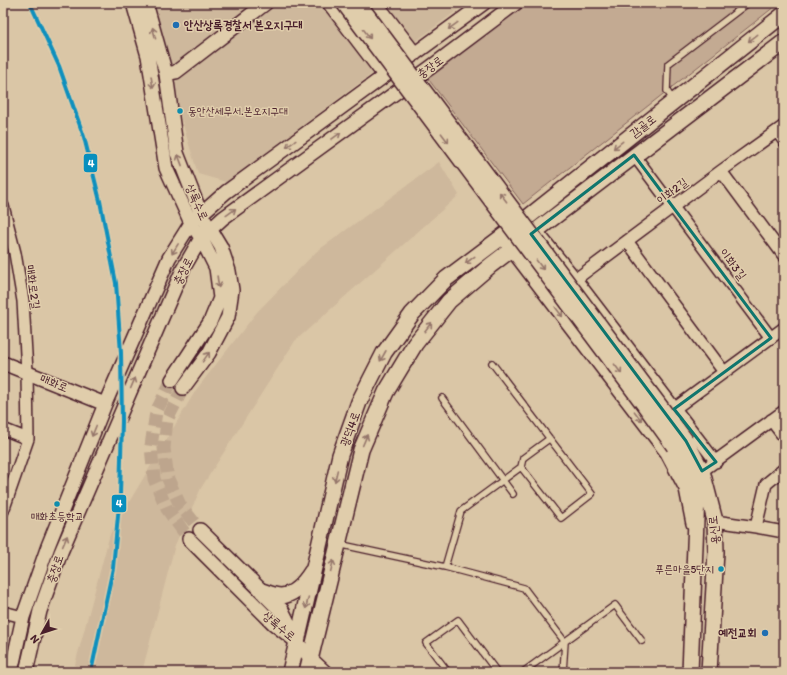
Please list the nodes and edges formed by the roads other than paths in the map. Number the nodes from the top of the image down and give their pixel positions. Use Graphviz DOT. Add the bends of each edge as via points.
graph roads {
  1 [pos="133,3"];
  2 [pos="146,3"];
  3 [pos="329,3"];
  4 [pos="344,3"];
  5 [pos="358,3"];
  6 [pos="376,3"];
  7 [pos="484,3"];
  8 [pos="516,3"];
  9 [pos="748,3"];
  10 [pos="262,4"];
  11 [pos="784,14"];
  12 [pos="784,42"];
  13 [pos="415,54"];
  14 [pos="166,74"];
  15 [pos="384,75"];
  16 [pos="674,101"];
  17 [pos="780,128"];
  18 [pos="784,141"];
  19 [pos="634,156"];
  20 [pos="721,171"];
  21 [pos="3,206"];
  22 [pos="673,206"];
  23 [pos="196,218"];
  24 [pos="527,218"];
  25 [pos="536,230"];
  26 [pos="205,234"];
  27 [pos="501,237"];
  28 [pos="627,241"];
  29 [pos="512,250"];
  30 [pos="784,256"];
  31 [pos="576,279"];
  32 [pos="784,328"];
  33 [pos="771,338"];
  34 [pos="3,363"];
  35 [pos="492,363"];
  36 [pos="27,372"];
  37 [pos="724,372"];
  38 [pos="172,380"];
  39 [pos="183,388"];
  40 [pos="442,398"];
  41 [pos="105,404"];
  42 [pos="674,409"];
  43 [pos="784,411"];
  44 [pos="771,420"];
  45 [pos="3,429"];
  46 [pos="784,437"];
  47 [pos="28,439"];
  48 [pos="549,439"];
  49 [pos="680,443"];
  50 [pos="716,462"];
  51 [pos="521,466"];
  52 [pos="784,469"];
  53 [pos="702,471"];
  54 [pos="502,480"];
  55 [pos="513,494"];
  56 [pos="5,499"];
  57 [pos="3,511"];
  58 [pos="715,521"];
  59 [pos="756,526"];
  60 [pos="200,530"];
  61 [pos="784,532"];
  62 [pos="189,539"];
  63 [pos="695,543"];
  64 [pos="338,544"];
  65 [pos="315,566"];
  66 [pos="445,567"];
  67 [pos="262,591"];
  68 [pos="3,612"];
  69 [pos="23,617"];
  70 [pos="642,641"];
  71 [pos="297,642"];
  72 [pos="565,642"];
  73 [pos="309,665"];
  74 [pos="11,672"];
  75 [pos="26,672"];
  76 [pos="290,672"];
  77 [pos="324,672"];
  78 [pos="448,672"];
  79 [pos="496,672"];
  80 [pos="523,672"];
  81 [pos="562,672"];
  82 [pos="690,672"];
  83 [pos="709,672"];
  1 -- 23 [label="street, 상록수로, one-way" via="148,56 166,168"];
  14 -- 2 [label="street, 상록수로, one-way"];
  3 -- 15 [label="street"];
  4 -- 49 [label="main road, one-way, bridge" via="644,403"];
  49 -- 5 [label="main road, one-way, bridge"];
  6 -- 13 [label="street"];
  7 -- 13 [label="street, 충장로, one-way"];
  26 -- 8 [label="street, 충장로, one-way"];
  9 -- 16 [label="lane" via="668,64 667,91"];
  10 -- 14 [label="street" via="176,72"];
  11 -- 16 [label="main road, 감골로, one-way"];
  12 -- 19 [label="main road, 감골로"];
  13 -- 15 [label="street, 충장로"];
  23 -- 14 [label="street, 상록수로, one-way" via="177,153"];
  15 -- 23 [label="street, 충장로, one-way" via="226,192"];
  16 -- 24 [label="main road, 감골로, one-way"];
  17 -- 18 [label="street"];
  17 -- 20 [label="street, 이화2길"];
  19 -- 22 [label="street, 이화3길"];
  19 -- 25 [label="main road, 감골로"];
  20 -- 22 [label="street, 이화2길"];
  20 -- 30 [label="street"];
  21 -- 36 [label="street, 매화로2길" via="23,301"];
  22 -- 28 [label="street, 이화2길"];
  22 -- 33 [label="street, 이화3길"];
  23 -- 26 [label="street, 상록수로"];
  23 -- 41 [label="street, 충장로, one-way" via="169,258"];
  24 -- 25 [label="street"];
  24 -- 27 [label="main road, 감골로"];
  25 -- 29 [label="main road, 감골로"];
  25 -- 31 [label="street"];
  26 -- 38 [label="street, 상록수로, one-way" via="216,268 220,298 210,322"];
  39 -- 26 [label="street, 상록수로, one-way" via="209,353 228,317 232,290 221,247"];
  75 -- 26 [label="street, 충장로, one-way" via="40,611 61,552 183,269"];
  27 -- 29 [label="street"];
  27 -- 65 [label="main road, 광덕4로, one-way" via="446,279 412,314 384,353 359,402 340,455"];
  28 -- 31 [label="street, 이화2길"];
  28 -- 37 [label="street"];
  29 -- 63 [label="street, one-way" via="666,452 685,489"];
  64 -- 29 [label="main road, 광덕4로, one-way" via="361,450 389,386 415,344 448,301"];
  31 -- 42 [label="street"];
  32 -- 33 [label="street"];
  33 -- 37 [label="street"];
  34 -- 36 [label="street, 매화로"];
  35 -- 48 [label="lane"];
  36 -- 41 [label="street, 매화로"];
  36 -- 47 [label="street, 매화로2길"];
  37 -- 42 [label="street"];
  40 -- 54 [label="lane"];
  41 -- 69 [label="street, 충장로, one-way" via="48,546"];
  42 -- 50 [label="street"];
  43 -- 44 [label="street"];
  44 -- 46 [label="street"];
  44 -- 50 [label="street"];
  45 -- 47 [label="street"];
  47 -- 56 [label="street"];
  48 -- 51 [label="lane" via="523,458"];
  48 -- 51 [label="lane" via="592,494 561,518"];
  49 -- 53 [label="main road, 용신로"];
  49 -- 63 [label="main road, 용신로" via="697,495"];
  50 -- 53 [label="street"];
  51 -- 54 [label="lane"];
  52 -- 59 [label="street" via="766,484"];
  53 -- 58 [label="main road, 용신로"];
  54 -- 55 [label="lane"];
  54 -- 66 [label="lane" via="461,511"];
  56 -- 57 [label="street"];
  58 -- 59 [label="street"];
  58 -- 83 [label="main road, 용신로" via="716,552"];
  59 -- 61 [label="street"];
  60 -- 67 [label="street, 상록수로"];
  62 -- 71 [label="street, 상록수로" via="274,624"];
  63 -- 82 [label="main road, 용신로"];
  64 -- 66 [label="lane"];
  73 -- 64 [label="main road, 광덕4로, one-way"];
  65 -- 67 [label="main road" via="305,582 290,594 280,596"];
  65 -- 71 [label="main road, 광덕4로, one-way"];
  66 -- 72 [label="lane" via="524,588"];
  67 -- 71 [label="main road, 상록수로" via="281,610"];
  68 -- 69 [label="street"];
  69 -- 74 [label="street, 충장로"];
  70 -- 72 [label="lane" via="615,605"];
  71 -- 73 [label="street"];
  71 -- 76 [label="main road, 광덕4로"];
  72 -- 80 [label="lane"];
  72 -- 81 [label="lane"];
  73 -- 77 [label="street"];
  78 -- 79 [label="lane" via="426,643 458,620"];
}
